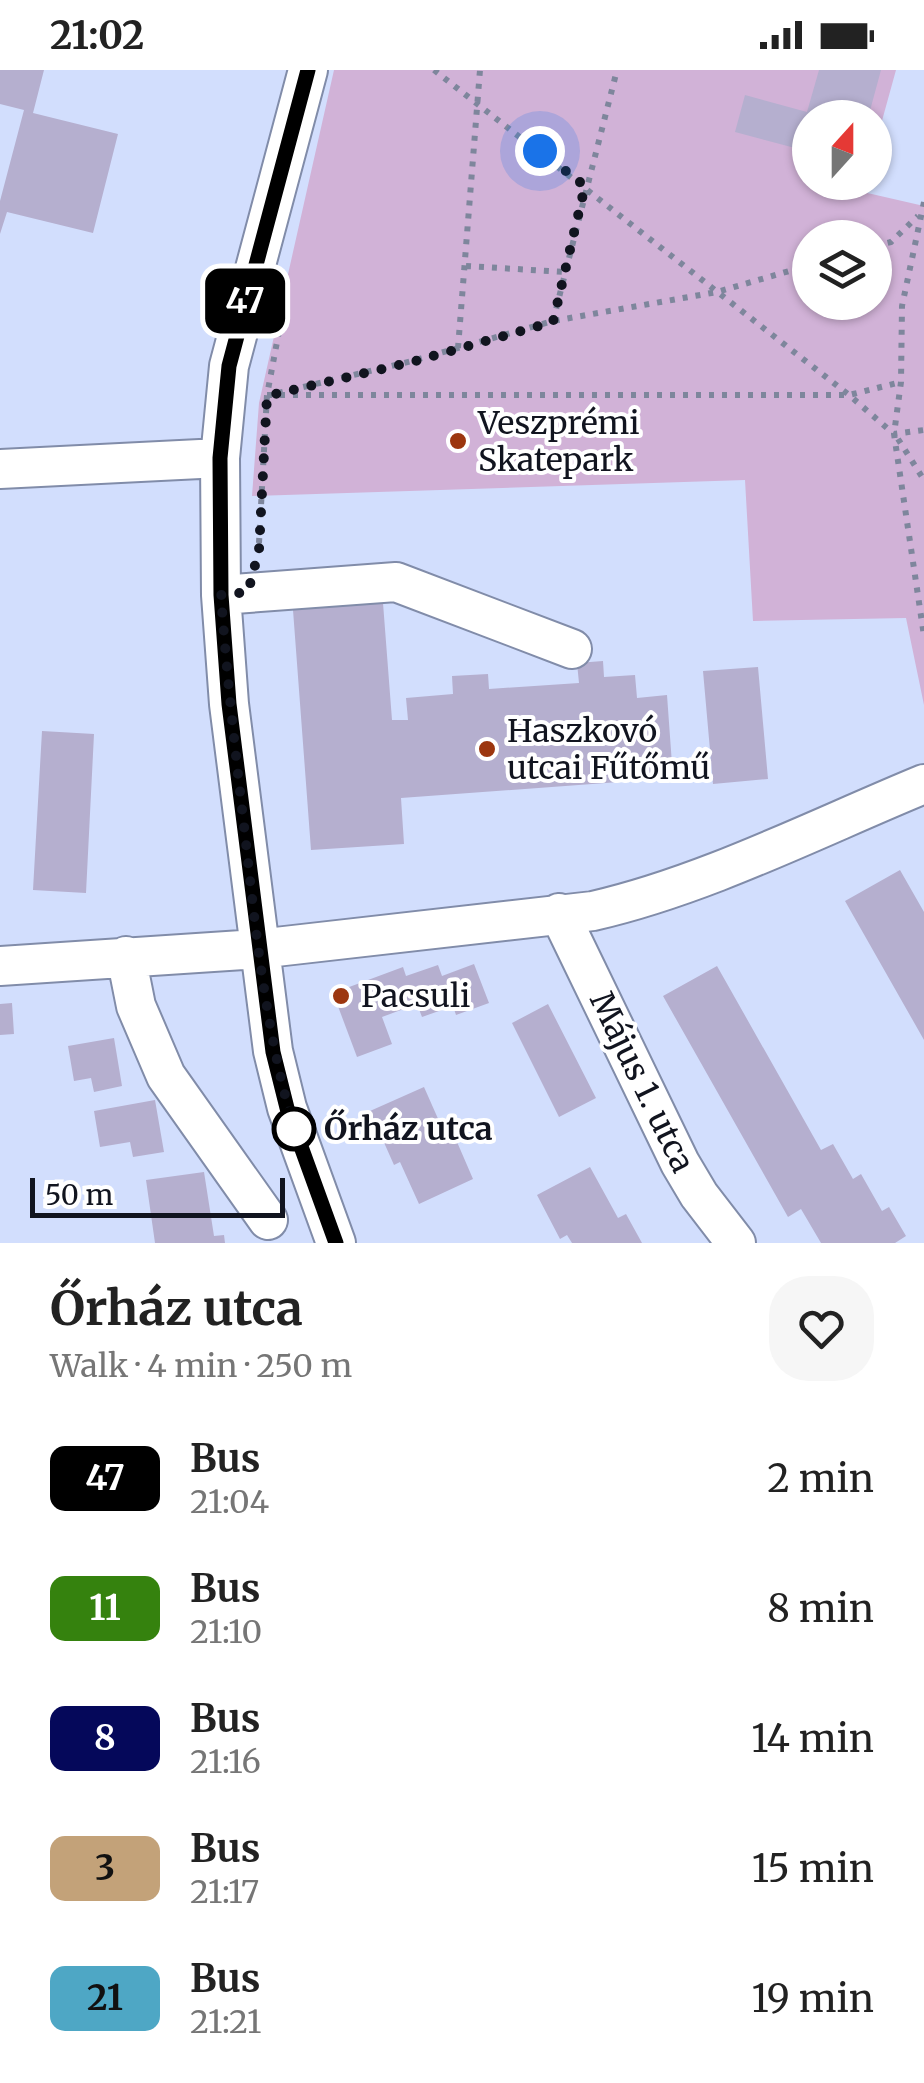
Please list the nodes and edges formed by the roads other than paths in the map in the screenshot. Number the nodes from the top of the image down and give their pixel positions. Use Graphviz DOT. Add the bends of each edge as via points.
graph roads {
  1 [pos="308,70"];
  2 [pos="220,458"];
  3 [pos="0,469"];
  4 [pos="234,594"];
  5 [pos="572,648"];
  6 [pos="924,784"];
  7 [pos="559,914"];
  8 [pos="258,949"];
  9 [pos="126,956"];
  10 [pos="0,966"];
  11 [pos="268,1220"];
  12 [pos="336,1243"];
  13 [pos="736,1243"];
  1 -- 2 [label="street" via="229,366"];
  2 -- 3 [label="street"];
  2 -- 4 [label="street"];
  4 -- 5 [label="street" via="396,582"];
  4 -- 8 [label="street" via="229,704"];
  6 -- 7 [label="street" via="636,901"];
  7 -- 8 [label="street"];
  7 -- 13 [label="street, Május 1. utca" via="680,1163"];
  8 -- 9 [label="street"];
  8 -- 12 [label="street" via="287,1108"];
  9 -- 10 [label="street"];
  9 -- 11 [label="street" via="136,1006 166,1076"];
}
